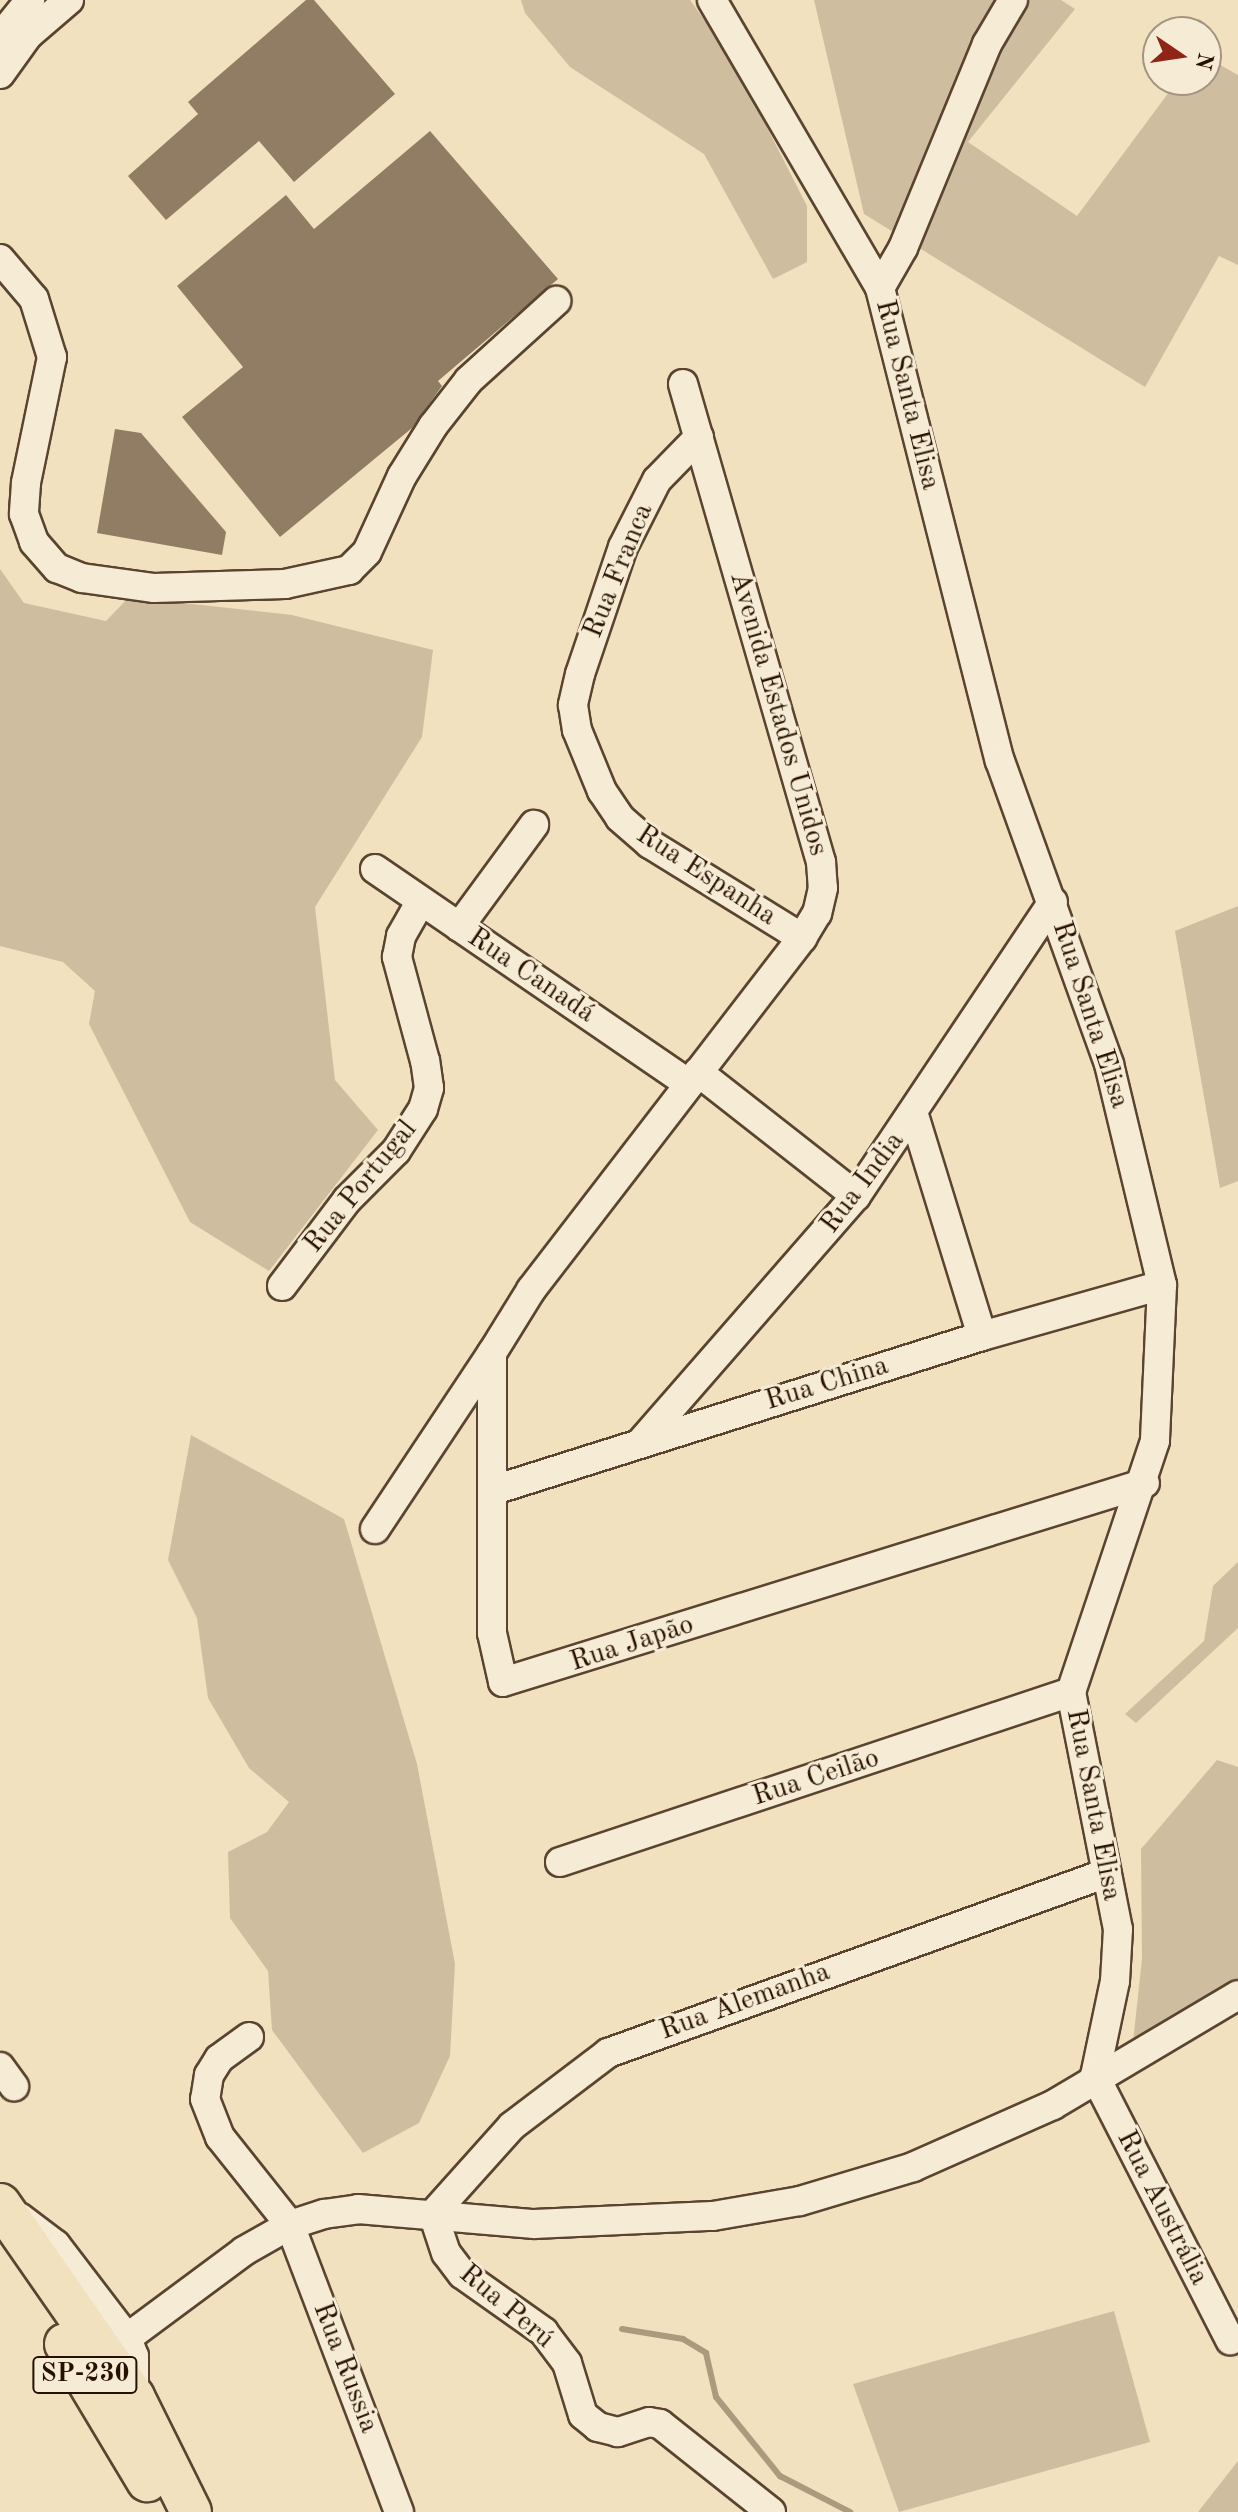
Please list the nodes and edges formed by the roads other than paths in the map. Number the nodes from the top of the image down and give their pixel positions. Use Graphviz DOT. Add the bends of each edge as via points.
graph roads {
  1 [pos="30,0"];
  2 [pos="69,0"];
  3 [pos="712,0"];
  4 [pos="1013,0"];
  5 [pos="0,37"];
  6 [pos="0,74"];
  7 [pos="0,259"];
  8 [pos="880,288"];
  9 [pos="556,301"];
  10 [pos="683,384"];
  11 [pos="699,437"];
  12 [pos="580,674"];
  13 [pos="534,825"];
  14 [pos="375,869"];
  15 [pos="421,901"];
  16 [pos="1053,902"];
  17 [pos="459,927"];
  18 [pos="802,938"];
  19 [pos="693,1078"];
  20 [pos="914,1115"];
  21 [pos="856,1196"];
  22 [pos="1162,1285"];
  23 [pos="282,1286"];
  24 [pos="982,1336"];
  25 [pos="492,1353"];
  26 [pos="642,1441"];
  27 [pos="1145,1483"];
  28 [pos="494,1490"];
  29 [pos="375,1529"];
  30 [pos="1071,1692"];
  31 [pos="560,1862"];
  32 [pos="1107,1873"];
  33 [pos="1238,1995"];
  34 [pos="249,2037"];
  35 [pos="1095,2076"];
  36 [pos="0,2203"];
  37 [pos="433,2214"];
  38 [pos="290,2225"];
  39 [pos="0,2243"];
  40 [pos="127,2338"];
  41 [pos="1230,2340"];
  42 [pos="134,2397"];
  43 [pos="161,2512"];
  44 [pos="191,2512"];
  45 [pos="399,2512"];
  46 [pos="771,2512"];
  1 -- 5 [label="street"];
  2 -- 6 [label="street" via="28,35"];
  3 -- 8 [label="street, Rua Santa Elisa"];
  4 -- 8 [label="street" via="987,44 903,248"];
  7 -- 9 [label="street" via="34,299 52,357 26,483 24,514 34,542 57,568 82,578 154,588 285,584 349,570 367,552 402,476 433,426 469,380"];
  8 -- 16 [label="street, Rua Santa Elisa" via="1000,761"];
  10 -- 11 [label="street, Avenida Estados Unidos"];
  11 -- 12 [label="street, Rua Franca" via="657,480 623,547"];
  11 -- 18 [label="street, Avenida Estados Unidos" via="821,862 817,913"];
  12 -- 18 [label="street, Rua Espanha" via="573,705 577,730 602,791 620,818 650,844"];
  13 -- 17 [label="street"];
  14 -- 15 [label="street, Rua Canadá"];
  15 -- 17 [label="street, Rua Canadá"];
  15 -- 23 [label="street, Rua Portugal" via="401,936 397,957 425,1061 429,1088 423,1109 396,1151 347,1200"];
  16 -- 20 [label="street, Rua India"];
  16 -- 22 [label="street, Rua Santa Elisa" via="1109,1064"];
  17 -- 19 [label="street, Rua Canadá"];
  18 -- 19 [label="street, Avenida Estados Unidos"];
  19 -- 21 [label="street, Rua Canadá"];
  19 -- 25 [label="street, Avenida Estados Unidos" via="531,1290"];
  20 -- 21 [label="street, Rua India"];
  20 -- 24 [label="street"];
  21 -- 26 [label="street, Rua India"];
  22 -- 24 [label="street, Rua China"];
  22 -- 27 [label="street, Rua Santa Elisa" via="1160,1399"];
  24 -- 26 [label="street, Rua China"];
  25 -- 28 [label="street, Rua Japão"];
  25 -- 29 [label="street"];
  26 -- 28 [label="street, Rua China"];
  27 -- 28 [label="street, Rua Japão" via="503,1682 492,1633"];
  27 -- 30 [label="street, Rua Santa Elisa"];
  30 -- 31 [label="street, Rua Ceilão"];
  30 -- 32 [label="street, Rua Santa Elisa"];
  32 -- 35 [label="street, Rua Santa Elisa" via="1118,1929 1115,1981"];
  32 -- 37 [label="street, Rua Alemanha" via="608,2053 512,2126"];
  33 -- 35 [label="street"];
  34 -- 38 [label="street, Rua Russia" via="219,2059 209,2075 205,2099 220,2137"];
  35 -- 37 [label="street" via="1053,2105 913,2167 800,2201 713,2216 534,2224"];
  35 -- 41 [label="street, Rua Austrália"];
  36 -- 40 [label="street" via="56,2245"];
  36 -- 42 [label="highway, SP-230"];
  37 -- 38 [label="street" via="358,2209"];
  37 -- 46 [label="street, Rua Perú" via="446,2253 462,2274 544,2332 567,2363 583,2415 598,2427 618,2432 649,2422 660,2424"];
  38 -- 40 [label="street" via="231,2259"];
  38 -- 45 [label="street, Rua Russia"];
  39 -- 43 [label="highway, SP-230" via="139,2463"];
  40 -- 42 [label="street" via="134,2356"];
  42 -- 44 [label="highway, SP-230"];
}
